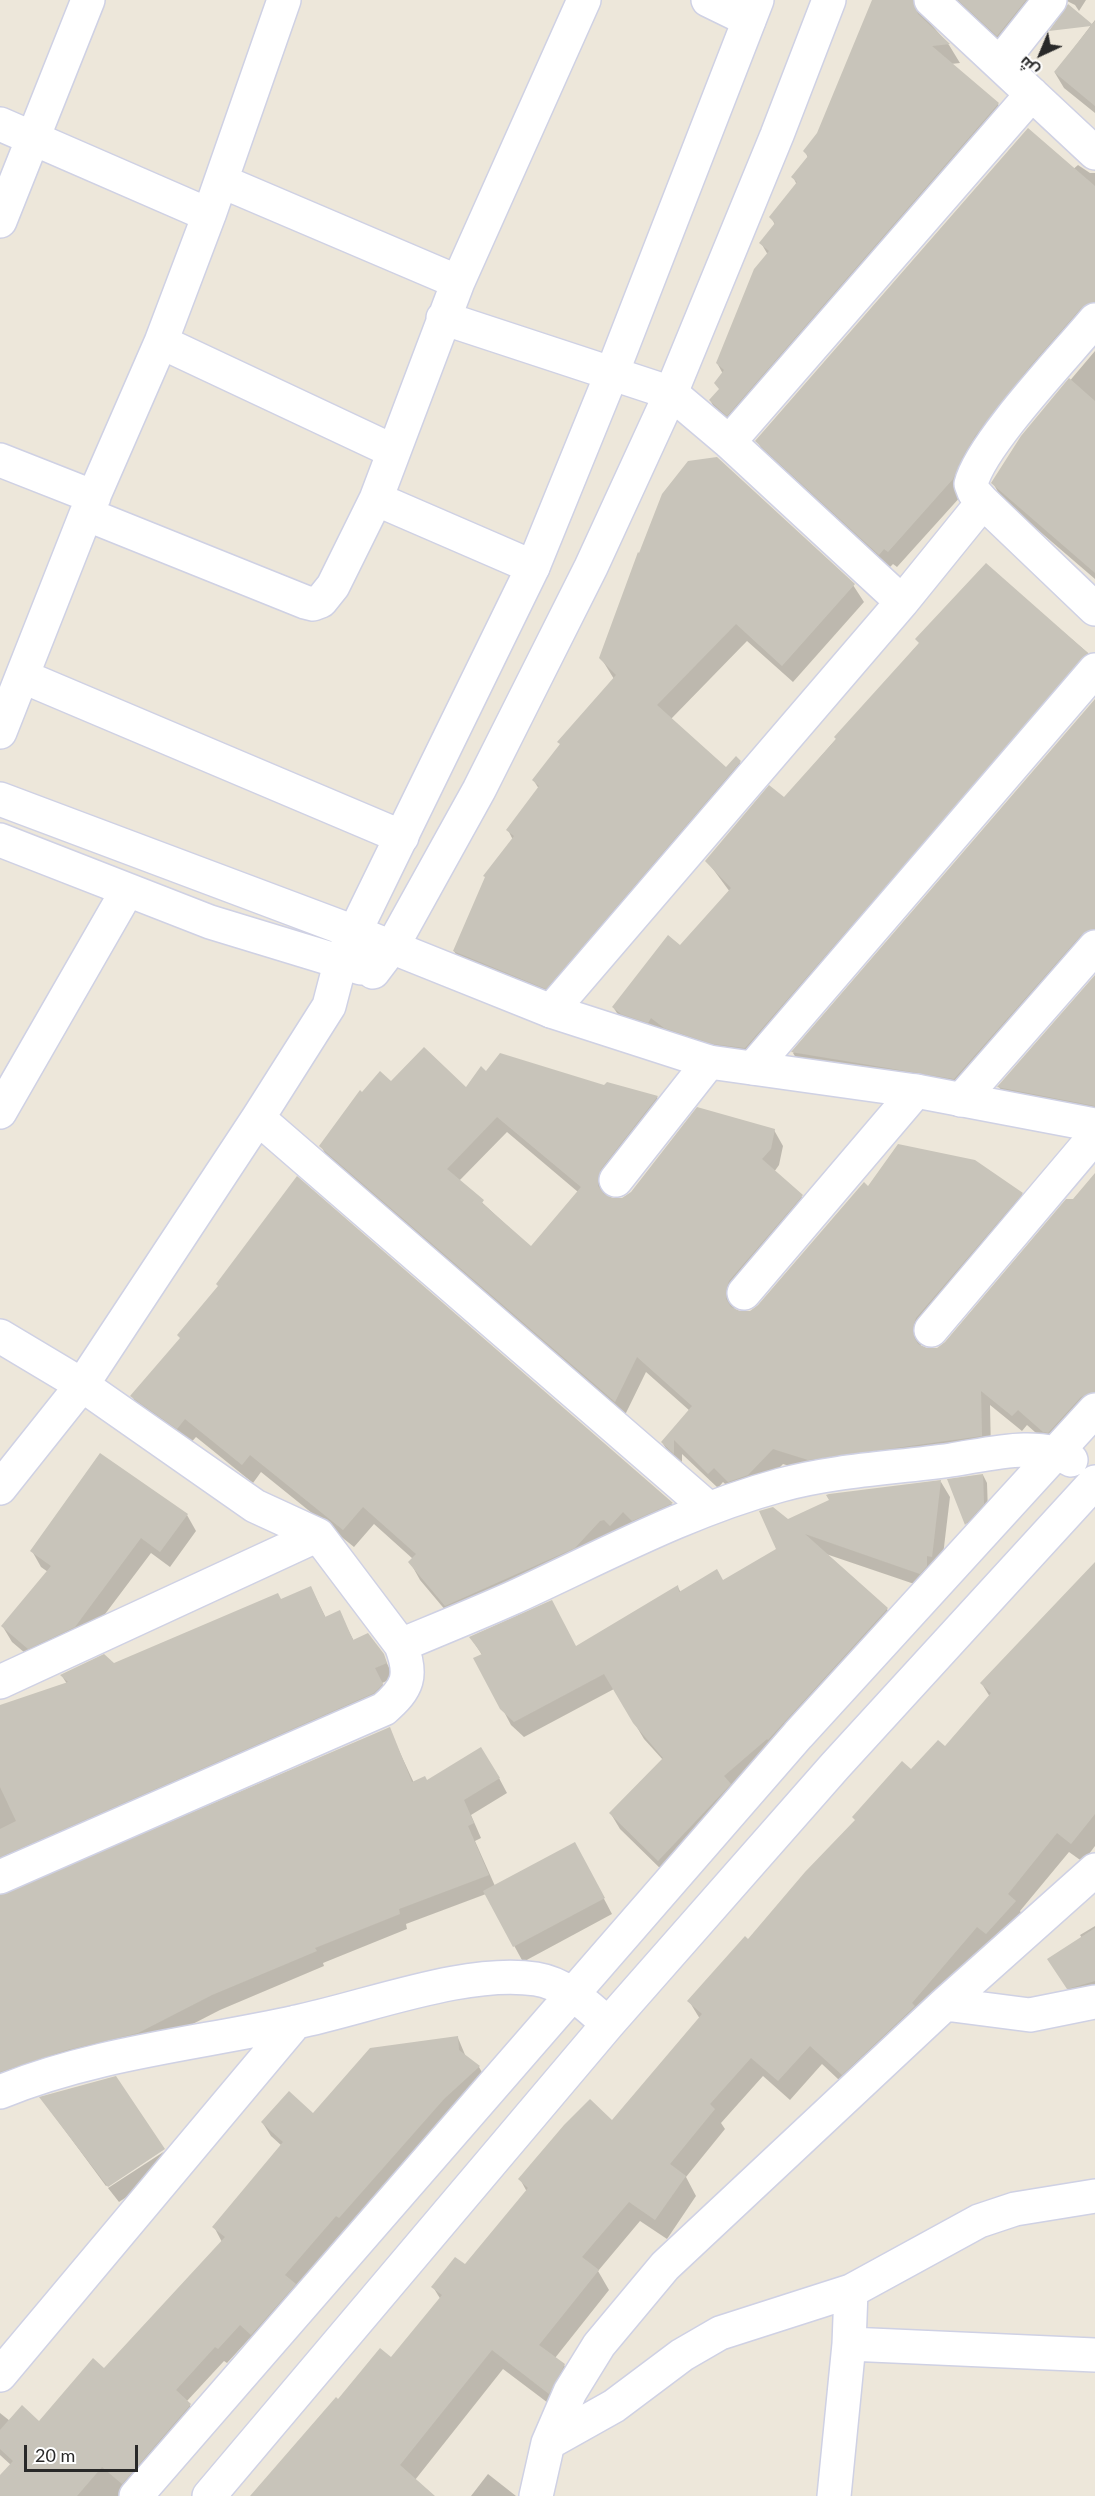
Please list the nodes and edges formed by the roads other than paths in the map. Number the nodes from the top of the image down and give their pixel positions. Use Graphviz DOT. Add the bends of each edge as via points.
graph roads {
  1 [pos="88,0"];
  2 [pos="585,0"];
  3 [pos="708,0"];
  4 [pos="829,0"];
  5 [pos="931,0"];
  6 [pos="1050,0"];
  7 [pos="278,2"];
  8 [pos="753,10"];
  9 [pos="1000,63"];
  10 [pos="1032,94"];
  11 [pos="0,124"];
  12 [pos="34,136"];
  13 [pos="1095,153"];
  14 [pos="221,181"];
  15 [pos="209,215"];
  16 [pos="0,221"];
  17 [pos="458,282"];
  18 [pos="443,318"];
  19 [pos="1095,320"];
  20 [pos="161,342"];
  21 [pos="612,373"];
  22 [pos="671,393"];
  23 [pos="729,442"];
  24 [pos="393,451"];
  25 [pos="0,460"];
  26 [pos="376,499"];
  27 [pos="983,502"];
  28 [pos="90,506"];
  29 [pos="532,567"];
  30 [pos="902,602"];
  31 [pos="1095,609"];
  32 [pos="1095,670"];
  33 [pos="24,676"];
  34 [pos="0,732"];
  35 [pos="0,799"];
  36 [pos="402,837"];
  37 [pos="0,840"];
  38 [pos="127,891"];
  39 [pos="348,946"];
  40 [pos="1095,947"];
  41 [pos="382,960"];
  42 [pos="329,1006"];
  43 [pos="551,1011"];
  44 [pos="710,1062"];
  45 [pos="753,1068"];
  46 [pos="916,1091"];
  47 [pos="961,1100"];
  48 [pos="0,1112"];
  49 [pos="258,1118"];
  50 [pos="1095,1125"];
  51 [pos="1095,1136"];
  52 [pos="616,1180"];
  53 [pos="744,1293"];
  54 [pos="931,1330"];
  55 [pos="0,1336"];
  56 [pos="82,1385"];
  57 [pos="1095,1410"];
  58 [pos="1058,1452"];
  59 [pos="1095,1476"];
  60 [pos="1095,1482"];
  61 [pos="0,1488"];
  62 [pos="708,1508"];
  63 [pos="318,1535"];
  64 [pos="401,1645"];
  65 [pos="0,1682"];
  66 [pos="798,1735"];
  67 [pos="835,1766"];
  68 [pos="1095,1870"];
  69 [pos="0,1877"];
  70 [pos="572,1993"];
  71 [pos="1095,2002"];
  72 [pos="945,2004"];
  73 [pos="296,2022"];
  74 [pos="608,2024"];
  75 [pos="0,2092"];
  76 [pos="1090,2192"];
  77 [pos="851,2291"];
  78 [pos="849,2344"];
  79 [pos="1095,2355"];
  80 [pos="0,2374"];
  81 [pos="548,2443"];
  82 [pos="136,2496"];
  83 [pos="209,2496"];
  84 [pos="536,2496"];
  85 [pos="834,2496"];
  1 -- 12 [label="street"];
  2 -- 17 [label="street"];
  3 -- 8 [label="street"];
  4 -- 22 [label="street"];
  5 -- 9 [label="street"];
  6 -- 9 [label="street"];
  7 -- 14 [label="street"];
  8 -- 21 [label="street"];
  9 -- 10 [label="street"];
  10 -- 13 [label="street"];
  10 -- 23 [label="street"];
  11 -- 12 [label="street"];
  12 -- 15 [label="street"];
  12 -- 16 [label="street"];
  14 -- 15 [label="street"];
  14 -- 17 [label="street"];
  15 -- 20 [label="street"];
  17 -- 18 [label="street"];
  18 -- 21 [label="street"];
  18 -- 24 [label="street"];
  19 -- 27 [label="street" via="978,465 971,484"];
  20 -- 24 [label="street"];
  20 -- 28 [label="street"];
  21 -- 22 [label="street"];
  21 -- 29 [label="street"];
  22 -- 23 [label="street"];
  22 -- 41 [label="street" via="591,567 484,779"];
  23 -- 30 [label="street"];
  24 -- 26 [label="street"];
  25 -- 28 [label="street"];
  26 -- 28 [label="street" via="333,586 321,601 313,604"];
  26 -- 29 [label="street"];
  27 -- 30 [label="street"];
  27 -- 31 [label="street"];
  28 -- 33 [label="street"];
  29 -- 36 [label="street"];
  30 -- 43 [label="street"];
  32 -- 45 [label="street"];
  33 -- 34 [label="street"];
  33 -- 36 [label="street"];
  35 -- 39 [label="street"];
  36 -- 39 [label="street"];
  37 -- 38 [label="street"];
  38 -- 39 [label="street" via="284,946"];
  38 -- 48 [label="street"];
  39 -- 41 [label="street"];
  39 -- 42 [label="street"];
  40 -- 47 [label="street"];
  41 -- 42 [label="street"];
  41 -- 43 [label="street" via="446,971"];
  42 -- 49 [label="street"];
  43 -- 44 [label="street"];
  44 -- 45 [label="street"];
  44 -- 52 [label="street"];
  45 -- 46 [label="street"];
  46 -- 47 [label="street"];
  46 -- 53 [label="street"];
  47 -- 50 [label="street"];
  49 -- 56 [label="street"];
  49 -- 62 [label="street"];
  51 -- 54 [label="street"];
  55 -- 56 [label="street"];
  56 -- 61 [label="street"];
  56 -- 63 [label="street" via="255,1506"];
  57 -- 58 [label="street"];
  58 -- 59 [label="street"];
  58 -- 62 [label="street" via="1007,1453 843,1474 783,1485"];
  58 -- 66 [label="street"];
  60 -- 67 [label="street"];
  62 -- 64 [label="street"];
  63 -- 64 [label="street"];
  63 -- 65 [label="street"];
  64 -- 69 [label="street" via="407,1679 401,1694 384,1709"];
  66 -- 67 [label="street"];
  66 -- 70 [label="street"];
  67 -- 74 [label="street"];
  68 -- 72 [label="street"];
  70 -- 73 [label="street" via="552,1982 497,1977"];
  70 -- 74 [label="street"];
  70 -- 82 [label="street"];
  71 -- 72 [label="street" via="1030,2015"];
  72 -- 81 [label="street" via="665,2266 598,2345 570,2392"];
  73 -- 75 [label="street" via="91,2061"];
  73 -- 80 [label="street"];
  74 -- 83 [label="street"];
  76 -- 77 [label="street" via="979,2221"];
  77 -- 78 [label="street"];
  77 -- 81 [label="street" via="720,2333 682,2355 614,2406"];
  78 -- 79 [label="street"];
  78 -- 85 [label="street"];
  81 -- 84 [label="street"];
}
